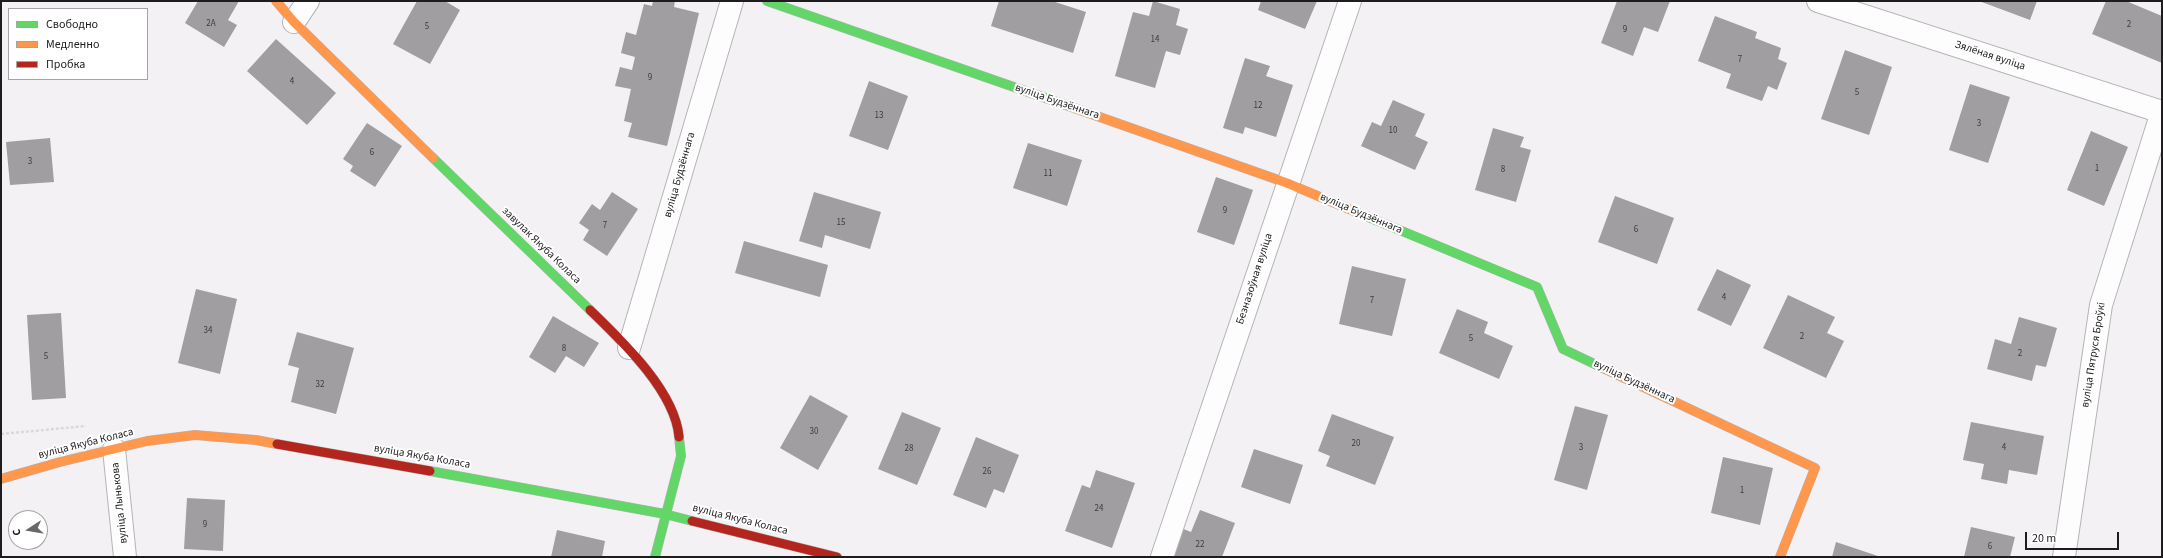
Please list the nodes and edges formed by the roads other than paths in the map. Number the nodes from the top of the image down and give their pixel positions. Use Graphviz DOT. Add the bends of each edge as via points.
graph roads {
  1 [pos="276,1"];
  2 [pos="308,1"];
  3 [pos="732,1"];
  4 [pos="767,1"];
  5 [pos="1350,1"];
  6 [pos="1818,1"];
  7 [pos="294,22"];
  8 [pos="2162,112"];
  9 [pos="1287,183"];
  10 [pos="629,348"];
  11 [pos="114,449"];
  12 [pos="2,475"];
  13 [pos="665,514"];
  14 [pos="125,557"];
  15 [pos="655,557"];
  16 [pos="837,557"];
  17 [pos="1162,557"];
  18 [pos="1780,557"];
  19 [pos="2064,557"];
  1 -- 7 [label="street, завулак Якуба Коласа"];
  2 -- 7 [label="street"];
  3 -- 10 [label="street, вуліца Будзённага"];
  4 -- 9 [label="street, вуліца Будзённага"];
  5 -- 9 [label="street, Безназоўная вуліца"];
  6 -- 8 [label="street, Зялёная вуліца"];
  7 -- 10 [label="street, завулак Якуба Коласа"];
  8 -- 19 [label="street, вуліца Пятруся Броўкі" via="2101,304"];
  9 -- 17 [label="street, Безназоўная вуліца"];
  9 -- 18 [label="street, вуліца Будзённага" via="1537,287 1563,349 1815,468"];
  10 -- 13 [label="street, завулак Якуба Коласа" via="666,398 678,422 681,456"];
  11 -- 12 [label="street, вуліца Якуба Коласа"];
  11 -- 13 [label="street, вуліца Якуба Коласа" via="147,441 195,435 256,440"];
  11 -- 14 [label="street, вуліца Лынькова"];
  13 -- 15 [label="street, завулак Якуба Коласа"];
  13 -- 16 [label="street, вуліца Якуба Коласа"];
}
